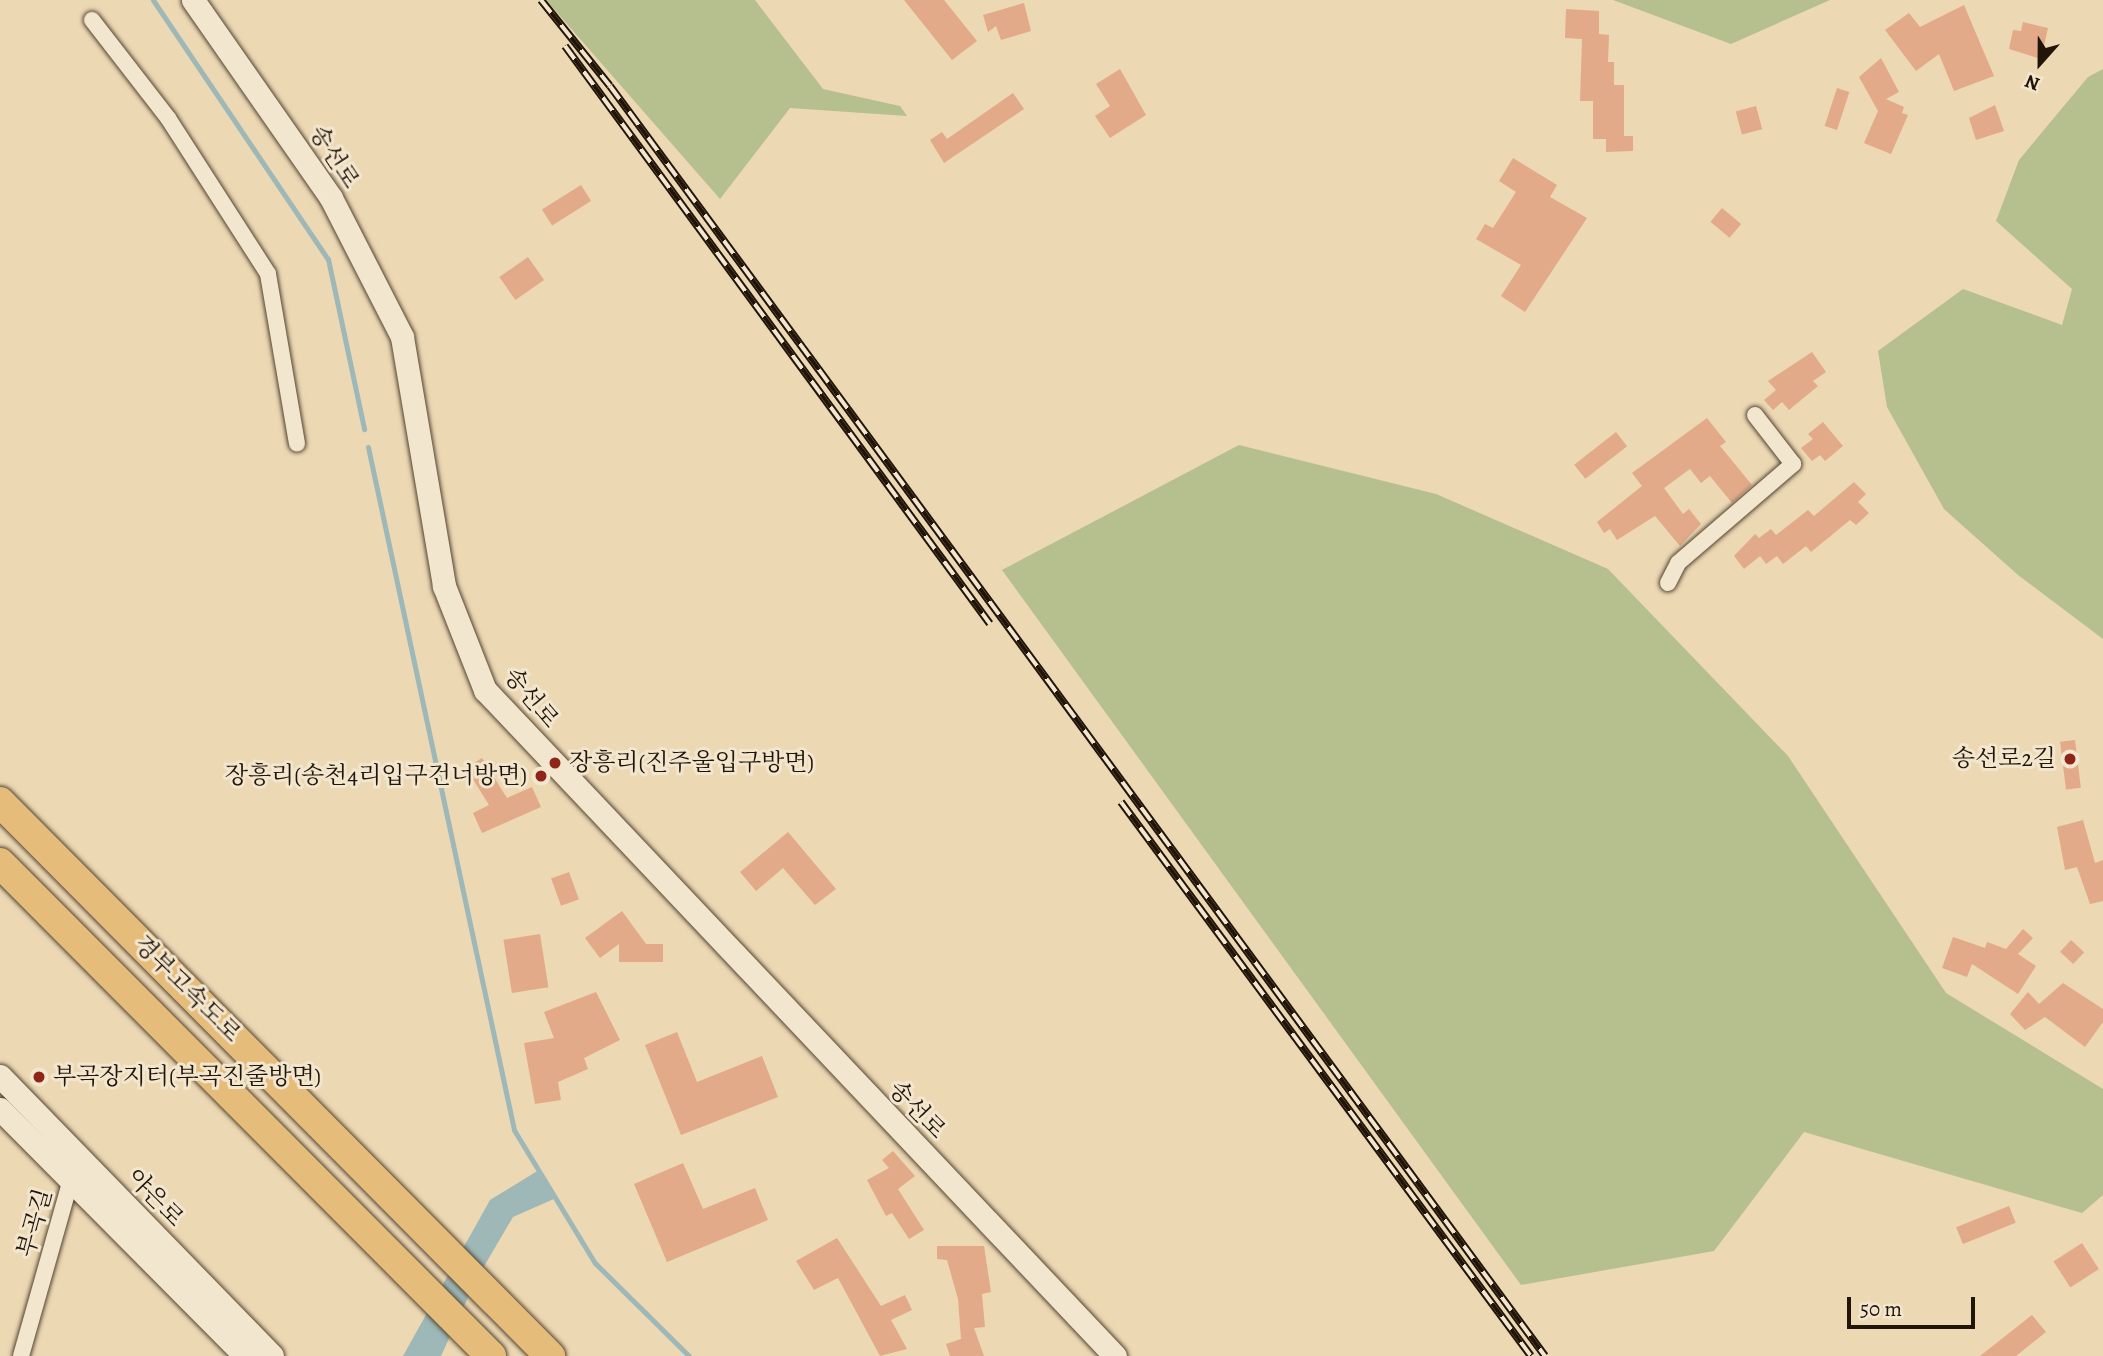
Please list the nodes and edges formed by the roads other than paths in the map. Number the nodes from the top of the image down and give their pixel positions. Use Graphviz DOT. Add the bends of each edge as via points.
graph roads {
  1 [pos="193,0"];
  2 [pos="92,20"];
  3 [pos="1755,415"];
  4 [pos="297,444"];
  5 [pos="1668,583"];
  6 [pos="0,802"];
  7 [pos="0,863"];
  8 [pos="0,1076"];
  9 [pos="0,1109"];
  10 [pos="71,1183"];
  11 [pos="544,1349"];
  12 [pos="21,1356"];
  13 [pos="245,1356"];
  14 [pos="272,1356"];
  15 [pos="491,1356"];
  16 [pos="1115,1356"];
  1 -- 16 [label="street, 송선로" via="331,198 401,338 444,586 485,690"];
  2 -- 4 [label="street" via="168,118 268,274"];
  3 -- 5 [label="street" via="1793,464 1678,563"];
  6 -- 11 [label="highway, 경부고속도로"];
  7 -- 15 [label="highway, 경부고속도로"];
  8 -- 14 [label="street, 야은로"];
  9 -- 10 [label="street, 야은로"];
  10 -- 12 [label="street, 부곡길"];
  10 -- 13 [label="street, 야은로"];
}
